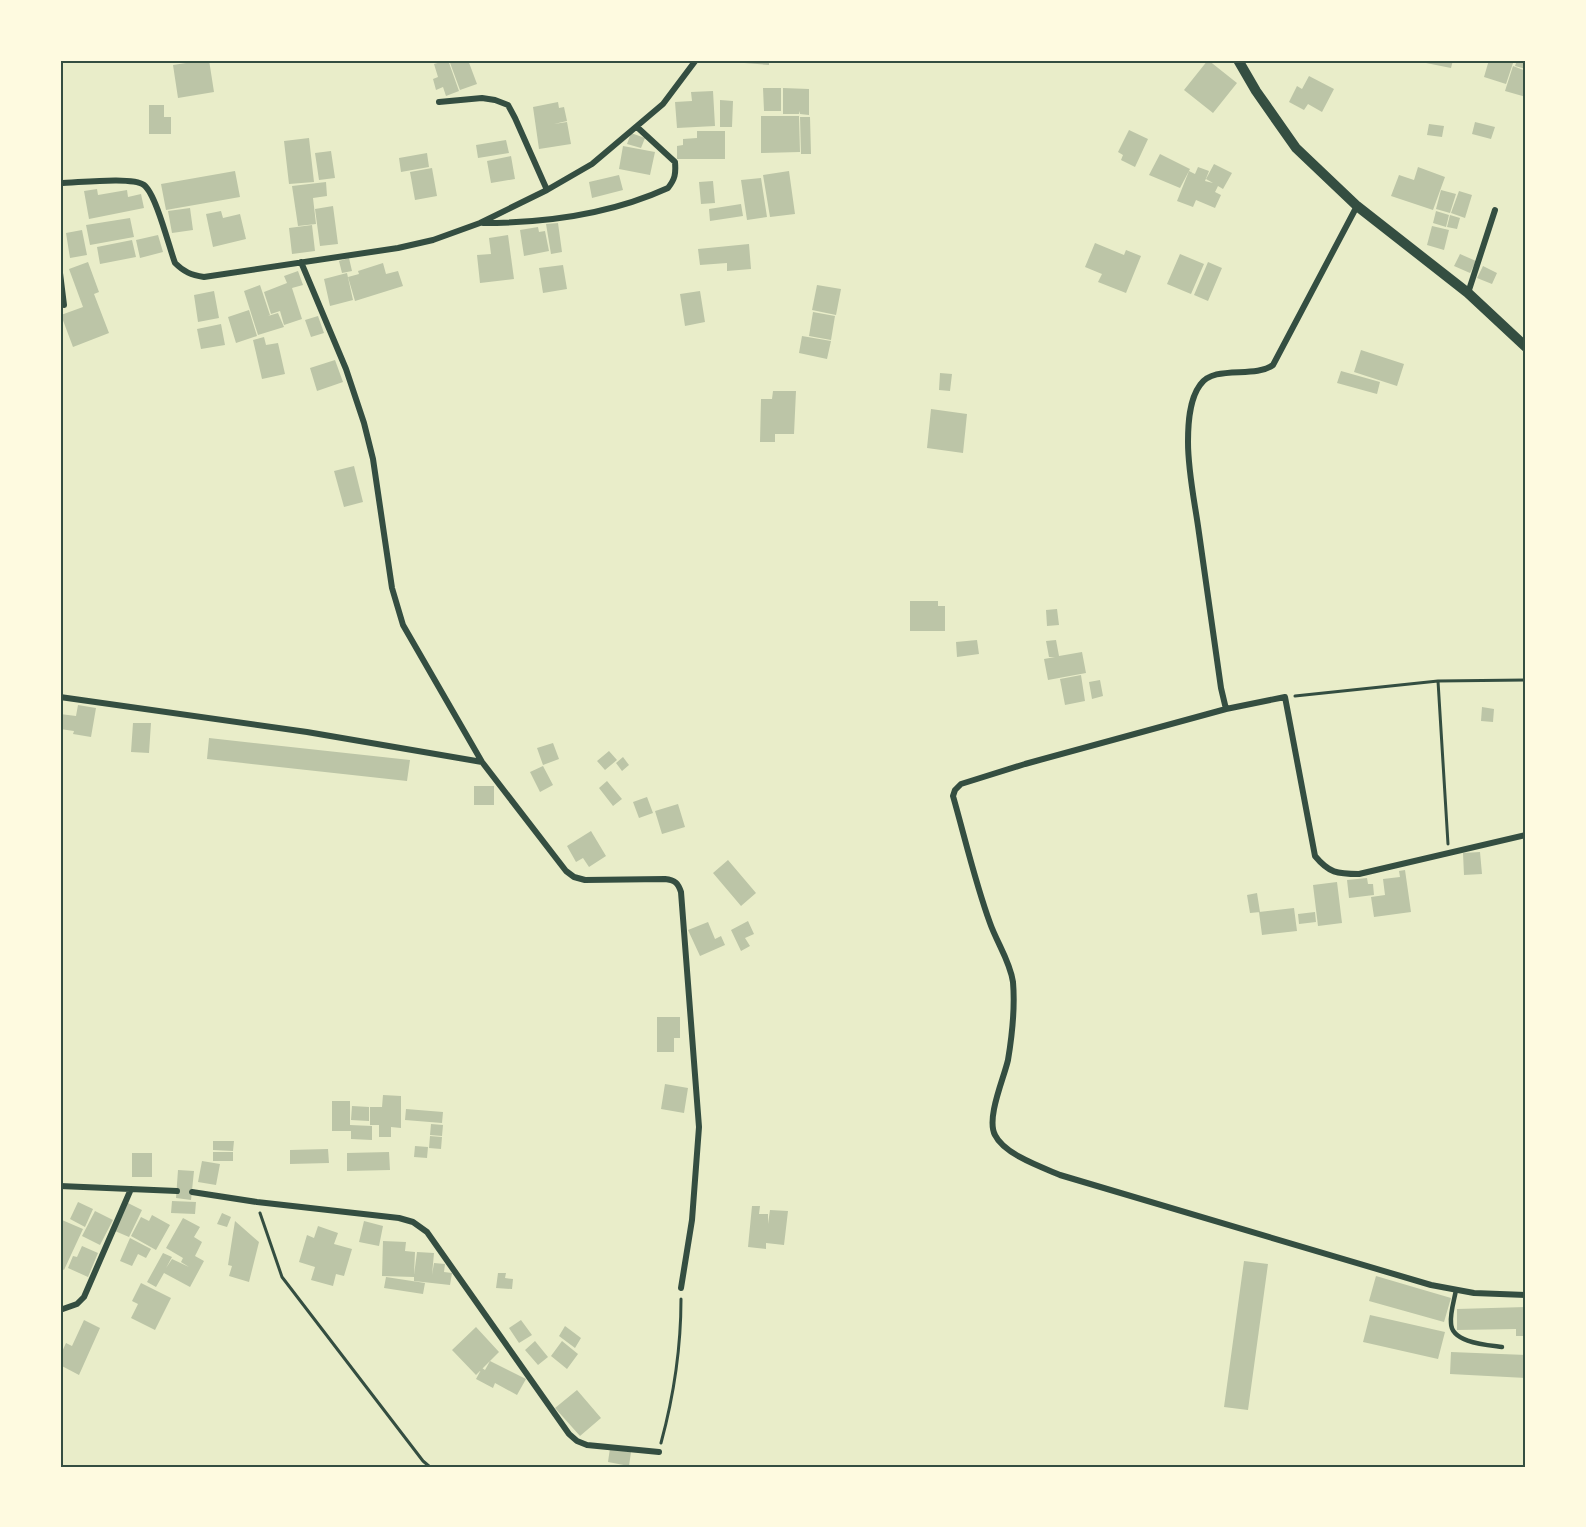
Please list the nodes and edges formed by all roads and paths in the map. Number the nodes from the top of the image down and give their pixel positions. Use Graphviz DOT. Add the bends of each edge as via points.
graph roads {
  1 [pos="696,60"];
  2 [pos="1238,60"];
  3 [pos="439,102"];
  4 [pos="638,127"];
  5 [pos="60,183"];
  6 [pos="547,190"];
  7 [pos="1357,206"];
  8 [pos="1496,210"];
  9 [pos="480,223"];
  10 [pos="301,262"];
  11 [pos="60,273"];
  12 [pos="1468,293"];
  13 [pos="64,305"];
  14 [pos="1526,346"];
  15 [pos="1526,680"];
  16 [pos="1438,681"];
  17 [pos="60,697"];
  18 [pos="1285,697"];
  19 [pos="1226,710"];
  20 [pos="482,762"];
  21 [pos="1526,835"];
  22 [pos="1449,855"];
  23 [pos="60,1186"];
  24 [pos="131,1189"];
  25 [pos="177,1191"];
  26 [pos="192,1192"];
  27 [pos="257,1202"];
  28 [pos="681,1288"];
  29 [pos="1456,1290"];
  30 [pos="1526,1295"];
  31 [pos="60,1310"];
  32 [pos="1502,1347"];
  33 [pos="659,1452"];
  34 [pos="430,1467"];
  1 -- 4 [label="street" via="663,104"];
  2 -- 7 [label="street" via="1296,148"];
  3 -- 6 [label="street" via="482,98 508,105"];
  4 -- 6 [label="street" via="592,164"];
  4 -- 9 [label="street" via="675,162 674,181 668,188 612,207 558,219"];
  5 -- 10 [label="street" via="125,180 143,184 151,194 175,263 194,276"];
  6 -- 9 [label="street"];
  7 -- 12 [label="street"];
  7 -- 19 [label="street" via="1273,365 1260,371 1206,378 1193,401 1189,462"];
  8 -- 12 [label="street"];
  9 -- 10 [label="street" via="398,248"];
  10 -- 20 [label="street" via="346,369 363,423 373,459 392,588 403,625"];
  11 -- 13 [label="street"];
  12 -- 14 [label="street"];
  15 -- 16 [label="path"];
  16 -- 18 [label="path"];
  16 -- 22 [label="path"];
  17 -- 20 [label="street" via="307,732"];
  18 -- 19 [label="street"];
  18 -- 22 [label="street" via="1315,856 1325,867 1340,874 1359,874"];
  19 -- 29 [label="street" via="1025,764 960,784 955,790 953,796 990,924 1012,982 1009,1050 993,1118 994,1134 1028,1162 1060,1175 1390,1275"];
  20 -- 28 [label="street" via="574,877 674,880 681,892 699,1127 692,1220"];
  21 -- 22 [label="street"];
  23 -- 24 [label="street"];
  24 -- 25 [label="street"];
  24 -- 31 [label="street" via="84,1297"];
  26 -- 27 [label="street"];
  27 -- 33 [label="street" via="413,1222 427,1232 569,1434 587,1445"];
  27 -- 34 [label="path" via="282,1278"];
  28 -- 33 [label="path" via="681,1339"];
  29 -- 30 [label="street"];
  29 -- 32 [label="lane" via="1450,1324 1455,1335 1469,1342"];
}
